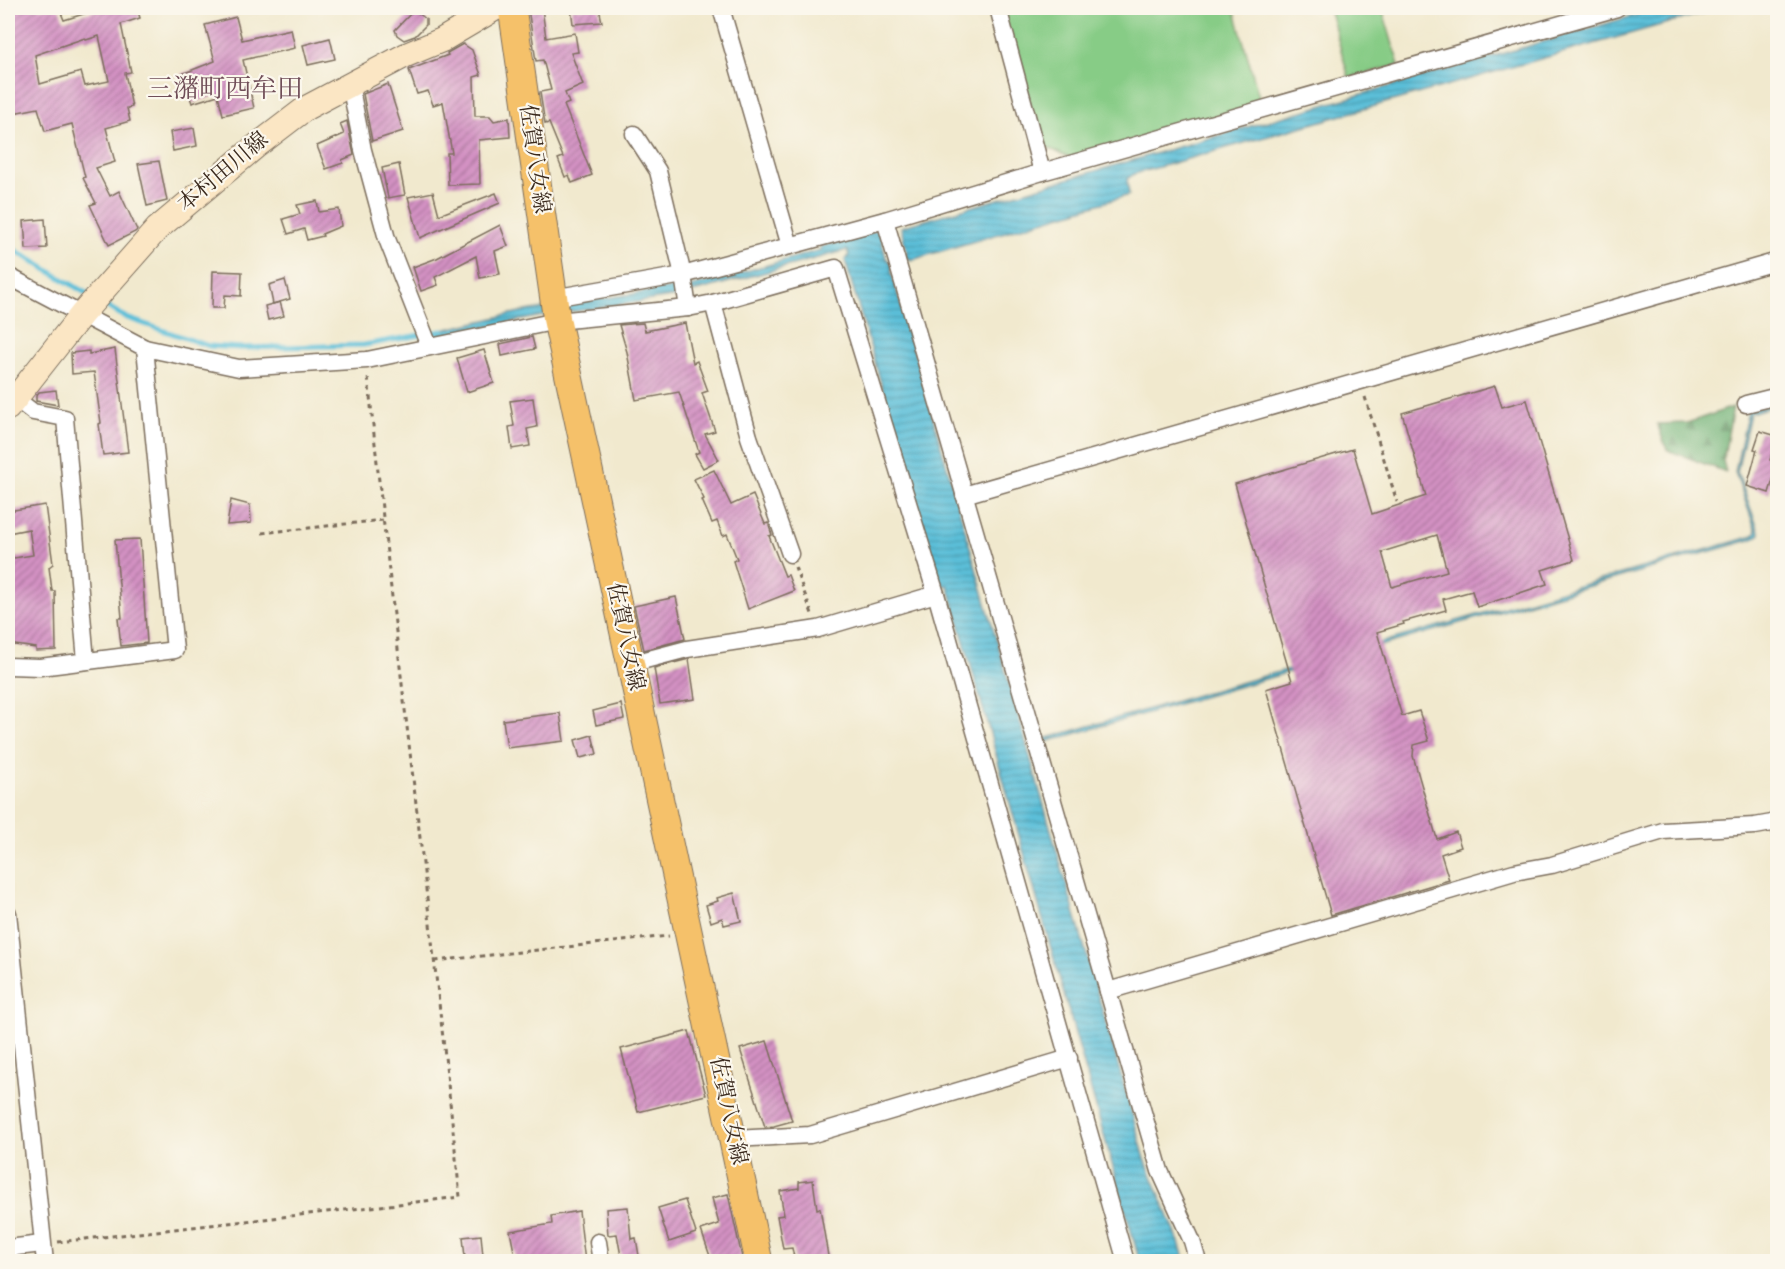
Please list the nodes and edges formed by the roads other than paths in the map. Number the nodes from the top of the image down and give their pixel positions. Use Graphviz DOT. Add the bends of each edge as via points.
graph roads {
  1 [pos="496,8"];
  2 [pos="512,8"];
  3 [pos="721,8"];
  4 [pos="998,8"];
  5 [pos="1617,8"];
  6 [pos="350,84"];
  7 [pos="634,134"];
  8 [pos="1042,172"];
  9 [pos="885,220"];
  10 [pos="790,246"];
  11 [pos="1778,261"];
  12 [pos="683,275"];
  13 [pos="8,276"];
  14 [pos="713,303"];
  15 [pos="688,308"];
  16 [pos="555,310"];
  17 [pos="82,314"];
  18 [pos="429,346"];
  19 [pos="145,348"];
  20 [pos="1778,396"];
  21 [pos="11,403"];
  22 [pos="1746,404"];
  23 [pos="964,495"];
  24 [pos="790,554"];
  25 [pos="936,594"];
  26 [pos="86,661"];
  27 [pos="630,664"];
  28 [pos="8,666"];
  29 [pos="1776,826"];
  30 [pos="8,913"];
  31 [pos="1108,990"];
  32 [pos="1069,1058"];
  33 [pos="734,1139"];
  34 [pos="598,1242"];
  35 [pos="42,1244"];
  36 [pos="8,1248"];
  37 [pos="45,1262"];
  38 [pos="601,1262"];
  39 [pos="759,1262"];
  40 [pos="1126,1262"];
  41 [pos="1198,1262"];
  1 -- 6 [label="main road, 本村田川線" via="442,40"];
  2 -- 16 [label="main road, 佐賀八女線"];
  3 -- 10 [label="street"];
  4 -- 8 [label="street"];
  5 -- 8 [label="street"];
  6 -- 17 [label="main road, 本村田川線" via="306,108 166,222"];
  6 -- 18 [label="street" via="387,239"];
  7 -- 12 [label="street" via="658,171"];
  8 -- 9 [label="street"];
  9 -- 10 [label="street"];
  9 -- 23 [label="street"];
  10 -- 12 [label="street"];
  11 -- 23 [label="street"];
  12 -- 15 [label="street"];
  12 -- 16 [label="street"];
  13 -- 17 [label="street"];
  14 -- 15 [label="street"];
  14 -- 24 [label="street" via="749,437"];
  14 -- 25 [label="street" via="836,268"];
  15 -- 16 [label="street"];
  16 -- 18 [label="street"];
  16 -- 27 [label="main road, 佐賀八女線"];
  17 -- 19 [label="street"];
  17 -- 21 [label="main road, 本村田川線"];
  18 -- 19 [label="street" via="367,360 239,368"];
  19 -- 26 [label="street" via="175,650"];
  20 -- 22 [label="street"];
  21 -- 26 [label="street" via="65,418"];
  23 -- 31 [label="street"];
  25 -- 27 [label="street" via="818,629 687,650"];
  25 -- 32 [label="street"];
  26 -- 28 [label="street" via="40,667"];
  27 -- 33 [label="main road, 佐賀八女線"];
  29 -- 31 [label="street" via="1663,831"];
  30 -- 35 [label="street"];
  31 -- 41 [label="street" via="1160,1171"];
  32 -- 33 [label="street" via="810,1136"];
  32 -- 40 [label="street"];
  33 -- 39 [label="main road, 佐賀八女線"];
  34 -- 38 [label="street"];
  35 -- 36 [label="street"];
  35 -- 37 [label="street"];
}
